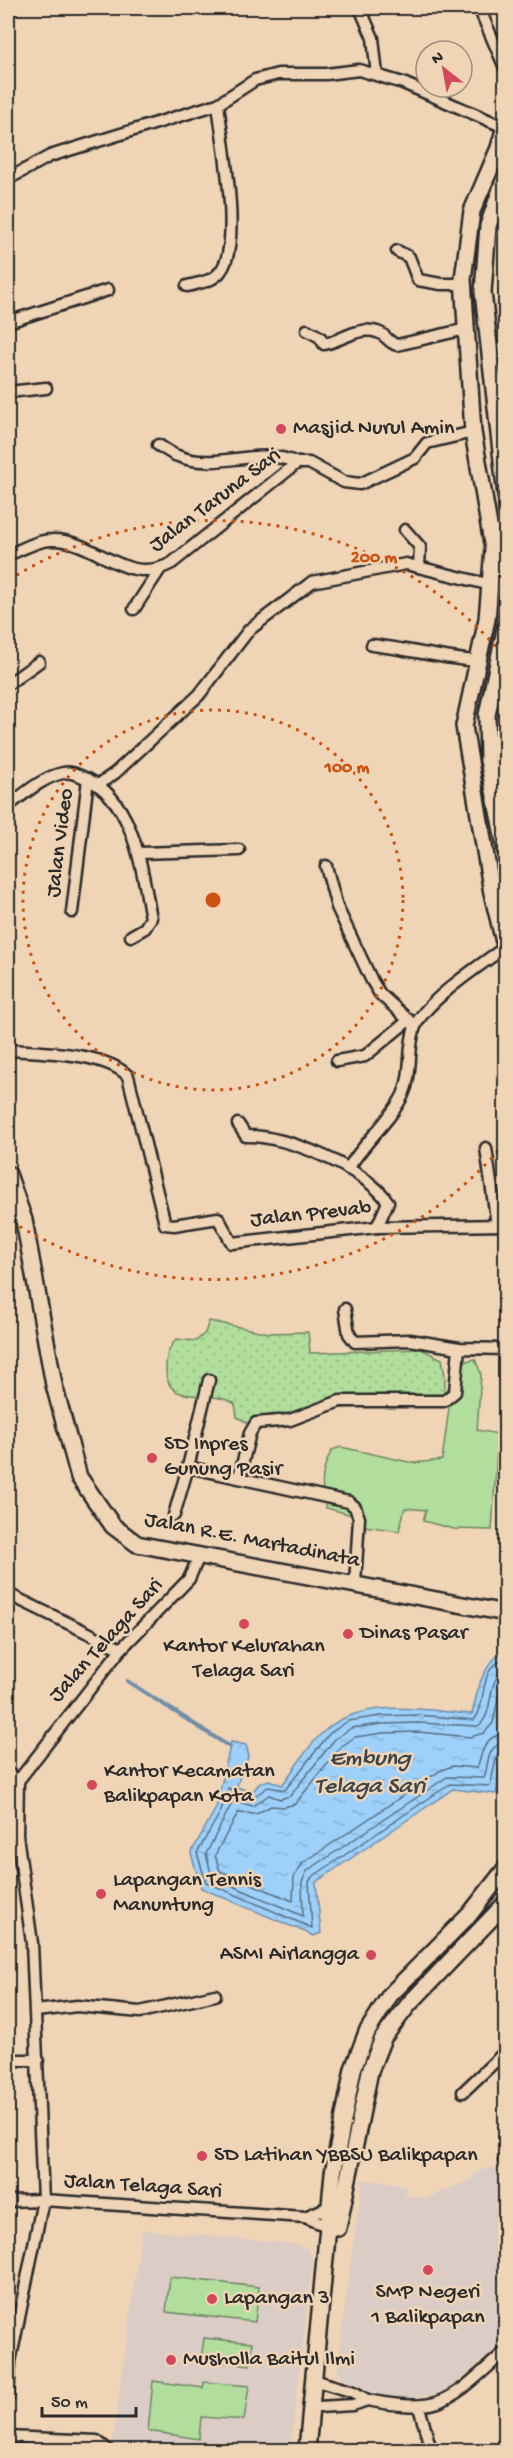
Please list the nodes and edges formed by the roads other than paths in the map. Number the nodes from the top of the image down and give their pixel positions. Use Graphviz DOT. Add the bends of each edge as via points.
graph roads {
  1 [pos="360,8"];
  2 [pos="479,8"];
  3 [pos="506,70"];
  4 [pos="377,75"];
  5 [pos="218,104"];
  6 [pos="505,125"];
  7 [pos="506,175"];
  8 [pos="8,179"];
  9 [pos="397,251"];
  10 [pos="463,284"];
  11 [pos="187,286"];
  12 [pos="108,290"];
  13 [pos="8,322"];
  14 [pos="487,326"];
  15 [pos="466,329"];
  16 [pos="307,330"];
  17 [pos="46,388"];
  18 [pos="8,392"];
  19 [pos="473,432"];
  20 [pos="158,445"];
  21 [pos="297,463"];
  22 [pos="506,496"];
  23 [pos="405,530"];
  24 [pos="8,555"];
  25 [pos="419,567"];
  26 [pos="160,569"];
  27 [pos="491,585"];
  28 [pos="134,609"];
  29 [pos="506,625"];
  30 [pos="372,645"];
  31 [pos="476,661"];
  32 [pos="39,662"];
  33 [pos="8,684"];
  34 [pos="93,782"];
  35 [pos="8,806"];
  36 [pos="239,850"];
  37 [pos="506,851"];
  38 [pos="139,853"];
  39 [pos="326,866"];
  40 [pos="72,912"];
  41 [pos="131,936"];
  42 [pos="505,949"];
  43 [pos="412,1023"];
  44 [pos="8,1039"];
  45 [pos="8,1050"];
  46 [pos="337,1061"];
  47 [pos="238,1124"];
  48 [pos="486,1148"];
  49 [pos="348,1169"];
  50 [pos="8,1174"];
  51 [pos="501,1225"];
  52 [pos="376,1227"];
  53 [pos="345,1309"];
  54 [pos="459,1348"];
  55 [pos="506,1349"];
  56 [pos="209,1380"];
  57 [pos="189,1467"];
  58 [pos="239,1478"];
  59 [pos="174,1515"];
  60 [pos="200,1554"];
  61 [pos="356,1584"];
  62 [pos="8,1594"];
  63 [pos="506,1613"];
  64 [pos="121,1648"];
  65 [pos="8,1773"];
  66 [pos="18,1781"];
  67 [pos="506,1868"];
  68 [pos="506,1903"];
  69 [pos="215,1995"];
  70 [pos="36,2011"];
  71 [pos="506,2051"];
  72 [pos="8,2060"];
  73 [pos="38,2060"];
  74 [pos="464,2092"];
  75 [pos="43,2200"];
  76 [pos="8,2201"];
  77 [pos="331,2206"];
  78 [pos="305,2217"];
  79 [pos="329,2227"];
  80 [pos="506,2351"];
  81 [pos="9,2362"];
  82 [pos="317,2395"];
  83 [pos="8,2398"];
  84 [pos="367,2400"];
  85 [pos="419,2407"];
  86 [pos="8,2437"];
  87 [pos="108,2451"];
  88 [pos="307,2451"];
  89 [pos="313,2451"];
  90 [pos="431,2451"];
  1 -- 4 [label="street" via="373,38"];
  2 -- 3 [label="street"];
  4 -- 5 [label="street" via="359,70 278,74 255,80"];
  4 -- 6 [label="street" via="404,82"];
  5 -- 8 [label="street" via="50,156"];
  5 -- 11 [label="street" via="231,244 219,274"];
  6 -- 10 [label="street" via="472,210"];
  7 -- 14 [label="street" via="488,226 483,292"];
  9 -- 10 [label="street" via="409,258 418,280"];
  10 -- 15 [label="street"];
  12 -- 13 [label="street"];
  14 -- 15 [label="street"];
  14 -- 22 [label="street"];
  15 -- 16 [label="street" via="397,345 368,330 324,344"];
  15 -- 19 [label="street"];
  17 -- 18 [label="street"];
  19 -- 21 [label="street, Jalan Taruna Sari" via="427,443 416,458 360,484 344,482 309,463"];
  19 -- 27 [label="street" via="493,549"];
  20 -- 21 [label="street" via="178,457 193,460 262,456"];
  21 -- 26 [label="street, Jalan Taruna Sari"];
  23 -- 25 [label="street" via="420,547"];
  24 -- 26 [label="street, Jalan Taruna Sari" via="50,540 62,541 132,569"];
  25 -- 27 [label="street"];
  25 -- 34 [label="street" via="402,564 309,583 249,630 199,695 115,773"];
  26 -- 28 [label="street"];
  27 -- 31 [label="street"];
  29 -- 37 [label="street" via="487,715 488,760"];
  30 -- 31 [label="street"];
  31 -- 42 [label="street" via="464,726"];
  32 -- 33 [label="street"];
  34 -- 35 [label="street, Jalan Video" via="63,773"];
  34 -- 38 [label="street, Jalan Video" via="120,809"];
  34 -- 40 [label="street, Jalan Video"];
  36 -- 38 [label="street"];
  38 -- 41 [label="street, Jalan Video" via="151,918 145,928"];
  39 -- 43 [label="street" via="337,907 372,981 380,994"];
  42 -- 43 [label="street" via="442,995"];
  43 -- 46 [label="street" via="365,1056"];
  43 -- 49 [label="street" via="410,1070 402,1095 385,1124"];
  44 -- 45 [label="street"];
  45 -- 52 [label="street, Jalan Prevab" via="72,1055 105,1064 128,1076 165,1224 218,1218 232,1243"];
  47 -- 49 [label="street" via="246,1136 271,1138 333,1159"];
  48 -- 51 [label="street"];
  49 -- 52 [label="street" via="388,1202"];
  50 -- 60 [label="street, Jalan R.E. Martadinata" via="24,1220 54,1385 79,1477 113,1526 131,1542"];
  51 -- 52 [label="street, Jalan Prevab"];
  53 -- 54 [label="street" via="349,1334 355,1342 410,1340"];
  54 -- 55 [label="street"];
  54 -- 58 [label="street" via="455,1392 444,1401 340,1401 290,1420 255,1424"];
  56 -- 57 [label="street"];
  57 -- 58 [label="street"];
  57 -- 59 [label="street"];
  58 -- 61 [label="street" via="345,1500 353,1505 359,1518"];
  60 -- 61 [label="street, Jalan R.E. Martadinata"];
  60 -- 64 [label="street, Jalan Telaga Sari" via="189,1579"];
  61 -- 63 [label="street, Jalan R.E. Martadinata"];
  62 -- 64 [label="street"];
  64 -- 66 [label="street, Jalan Telaga Sari"];
  65 -- 66 [label="street"];
  66 -- 70 [label="street, Jalan Telaga Sari" via="17,1835 32,1943"];
  67 -- 77 [label="street" via="470,1914 390,1995 367,2032 353,2069 333,2173"];
  68 -- 82 [label="street" via="409,2004 383,2038 370,2071 339,2220"];
  69 -- 70 [label="street" via="140,2012 77,2006"];
  70 -- 73 [label="street, Jalan Telaga Sari"];
  71 -- 74 [label="street"];
  72 -- 73 [label="street"];
  73 -- 75 [label="street, Jalan Telaga Sari"];
  75 -- 76 [label="street"];
  75 -- 78 [label="street, Jalan Telaga Sari"];
  75 -- 81 [label="street"];
  77 -- 78 [label="street, Jalan Telaga Sari"];
  77 -- 79 [label="street"];
  78 -- 79 [label="street, Jalan Telaga Sari"];
  79 -- 82 [label="street"];
  80 -- 85 [label="street" via="456,2394 438,2404"];
  81 -- 83 [label="street"];
  82 -- 84 [label="street" via="353,2405"];
  82 -- 84 [label="street" via="354,2392"];
  82 -- 88 [label="street"];
  82 -- 89 [label="street"];
  84 -- 85 [label="street"];
  85 -- 90 [label="street"];
  86 -- 87 [label="street" via="97,2441"];
}
